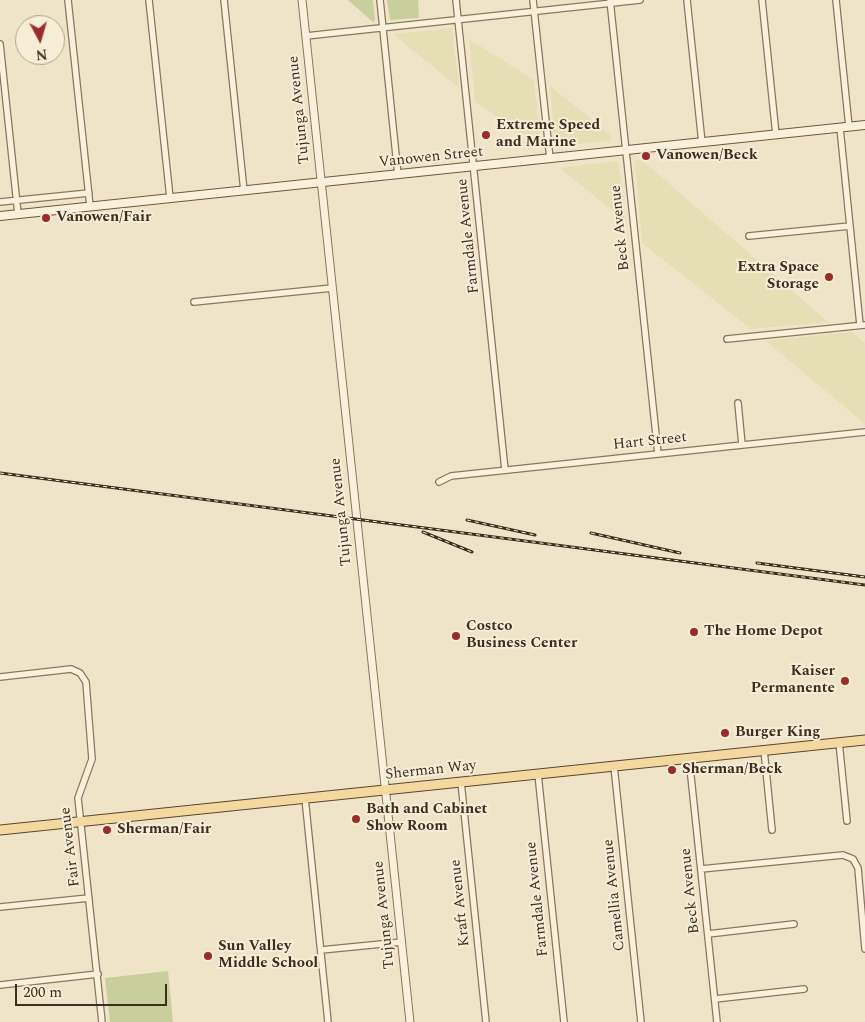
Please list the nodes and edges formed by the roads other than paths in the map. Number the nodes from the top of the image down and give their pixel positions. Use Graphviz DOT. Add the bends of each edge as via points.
graph roads {
  1 [pos="68,0"];
  2 [pos="149,0"];
  3 [pos="224,0"];
  4 [pos="302,0"];
  5 [pos="380,0"];
  6 [pos="456,0"];
  7 [pos="534,0"];
  8 [pos="640,0"];
  9 [pos="687,0"];
  10 [pos="762,0"];
  11 [pos="836,0"];
  12 [pos="611,2"];
  13 [pos="535,12"];
  14 [pos="458,20"];
  15 [pos="383,28"];
  16 [pos="306,36"];
  17 [pos="0,44"];
  18 [pos="7,107"];
  19 [pos="0,112"];
  20 [pos="865,126"];
  21 [pos="849,127"];
  22 [pos="840,128"];
  23 [pos="776,135"];
  24 [pos="702,143"];
  25 [pos="626,151"];
  26 [pos="550,159"];
  27 [pos="474,167"];
  28 [pos="398,175"];
  29 [pos="321,183"];
  30 [pos="244,191"];
  31 [pos="89,192"];
  32 [pos="170,198"];
  33 [pos="17,200"];
  34 [pos="0,202"];
  35 [pos="90,206"];
  36 [pos="18,214"];
  37 [pos="0,216"];
  38 [pos="850,226"];
  39 [pos="749,236"];
  40 [pos="332,288"];
  41 [pos="194,302"];
  42 [pos="862,325"];
  43 [pos="727,340"];
  44 [pos="738,403"];
  45 [pos="865,432"];
  46 [pos="742,445"];
  47 [pos="658,454"];
  48 [pos="506,470"];
  49 [pos="439,482"];
  50 [pos="0,677"];
  51 [pos="865,740"];
  52 [pos="839,742"];
  53 [pos="764,750"];
  54 [pos="688,758"];
  55 [pos="614,766"];
  56 [pos="538,774"];
  57 [pos="461,782"];
  58 [pos="385,790"];
  59 [pos="305,798"];
  60 [pos="847,821"];
  61 [pos="81,822"];
  62 [pos="0,830"];
  63 [pos="772,830"];
  64 [pos="701,870"];
  65 [pos="89,898"];
  66 [pos="0,907"];
  67 [pos="794,924"];
  68 [pos="708,934"];
  69 [pos="402,942"];
  70 [pos="865,949"];
  71 [pos="321,950"];
  72 [pos="98,974"];
  73 [pos="0,985"];
  74 [pos="804,989"];
  75 [pos="715,999"];
  76 [pos="102,1022"];
  77 [pos="328,1022"];
  78 [pos="410,1022"];
  79 [pos="486,1022"];
  80 [pos="564,1022"];
  81 [pos="641,1022"];
  82 [pos="717,1022"];
  1 -- 31 [label="street"];
  2 -- 32 [label="street"];
  3 -- 30 [label="street"];
  4 -- 16 [label="street, Tujunga Avenue"];
  5 -- 15 [label="street"];
  6 -- 14 [label="street, Farmdale Avenue"];
  7 -- 13 [label="street"];
  8 -- 12 [label="street"];
  9 -- 24 [label="street"];
  10 -- 23 [label="street"];
  11 -- 21 [label="street"];
  12 -- 13 [label="street"];
  12 -- 25 [label="street, Beck Avenue"];
  13 -- 14 [label="street"];
  13 -- 26 [label="street"];
  14 -- 15 [label="street"];
  14 -- 27 [label="street, Farmdale Avenue"];
  15 -- 16 [label="street"];
  15 -- 28 [label="street"];
  16 -- 29 [label="street, Tujunga Avenue"];
  17 -- 18 [label="street"];
  18 -- 19 [label="street"];
  18 -- 33 [label="street"];
  20 -- 21 [label="main road, Vanowen Street"];
  21 -- 22 [label="main road, Vanowen Street"];
  22 -- 23 [label="main road, Vanowen Street"];
  22 -- 38 [label="street"];
  23 -- 24 [label="main road, Vanowen Street"];
  24 -- 25 [label="main road, Vanowen Street"];
  25 -- 26 [label="main road, Vanowen Street"];
  25 -- 47 [label="street, Beck Avenue"];
  26 -- 27 [label="main road, Vanowen Street"];
  27 -- 28 [label="main road, Vanowen Street"];
  27 -- 48 [label="street, Farmdale Avenue"];
  28 -- 29 [label="main road, Vanowen Street"];
  29 -- 30 [label="main road, Vanowen Street"];
  29 -- 40 [label="street, Tujunga Avenue"];
  30 -- 32 [label="main road, Vanowen Street"];
  31 -- 33 [label="street"];
  31 -- 35 [label="street"];
  32 -- 35 [label="main road, Vanowen Street"];
  33 -- 34 [label="street"];
  33 -- 36 [label="street"];
  35 -- 36 [label="main road, Vanowen Street"];
  36 -- 37 [label="main road, Vanowen Street"];
  38 -- 39 [label="street"];
  38 -- 42 [label="street"];
  40 -- 41 [label="street"];
  40 -- 58 [label="street, Tujunga Avenue"];
  42 -- 43 [label="street"];
  44 -- 46 [label="street"];
  45 -- 46 [label="street, Hart Street"];
  46 -- 47 [label="street, Hart Street"];
  47 -- 48 [label="street, Hart Street"];
  48 -- 49 [label="street, Hart Street" via="450,476"];
  50 -- 61 [label="street, Fair Avenue" via="71,670 80,673 86,682 93,753 78,798"];
  51 -- 52 [label="main road, Sherman Way"];
  52 -- 53 [label="main road, Sherman Way"];
  52 -- 60 [label="street"];
  53 -- 54 [label="main road, Sherman Way"];
  53 -- 63 [label="street"];
  54 -- 55 [label="main road, Sherman Way"];
  54 -- 64 [label="street, Beck Avenue"];
  55 -- 56 [label="main road, Sherman Way"];
  55 -- 81 [label="street, Camellia Avenue"];
  56 -- 57 [label="main road, Sherman Way"];
  56 -- 80 [label="street, Farmdale Avenue"];
  57 -- 58 [label="main road, Sherman Way"];
  57 -- 79 [label="street, Kraft Avenue"];
  58 -- 59 [label="main road, Sherman Way"];
  58 -- 69 [label="street, Tujunga Avenue"];
  59 -- 61 [label="main road, Sherman Way"];
  59 -- 71 [label="street"];
  61 -- 62 [label="main road, Sherman Way"];
  61 -- 65 [label="street, Fair Avenue"];
  64 -- 68 [label="street, Beck Avenue"];
  64 -- 70 [label="street" via="843,855 853,860 858,868"];
  65 -- 66 [label="street"];
  65 -- 72 [label="street, Fair Avenue"];
  67 -- 68 [label="street"];
  68 -- 75 [label="street, Beck Avenue"];
  69 -- 71 [label="street"];
  69 -- 78 [label="street, Tujunga Avenue"];
  71 -- 77 [label="street"];
  72 -- 73 [label="street"];
  72 -- 76 [label="street, Fair Avenue"];
  74 -- 75 [label="street"];
  75 -- 82 [label="street, Beck Avenue"];
}
